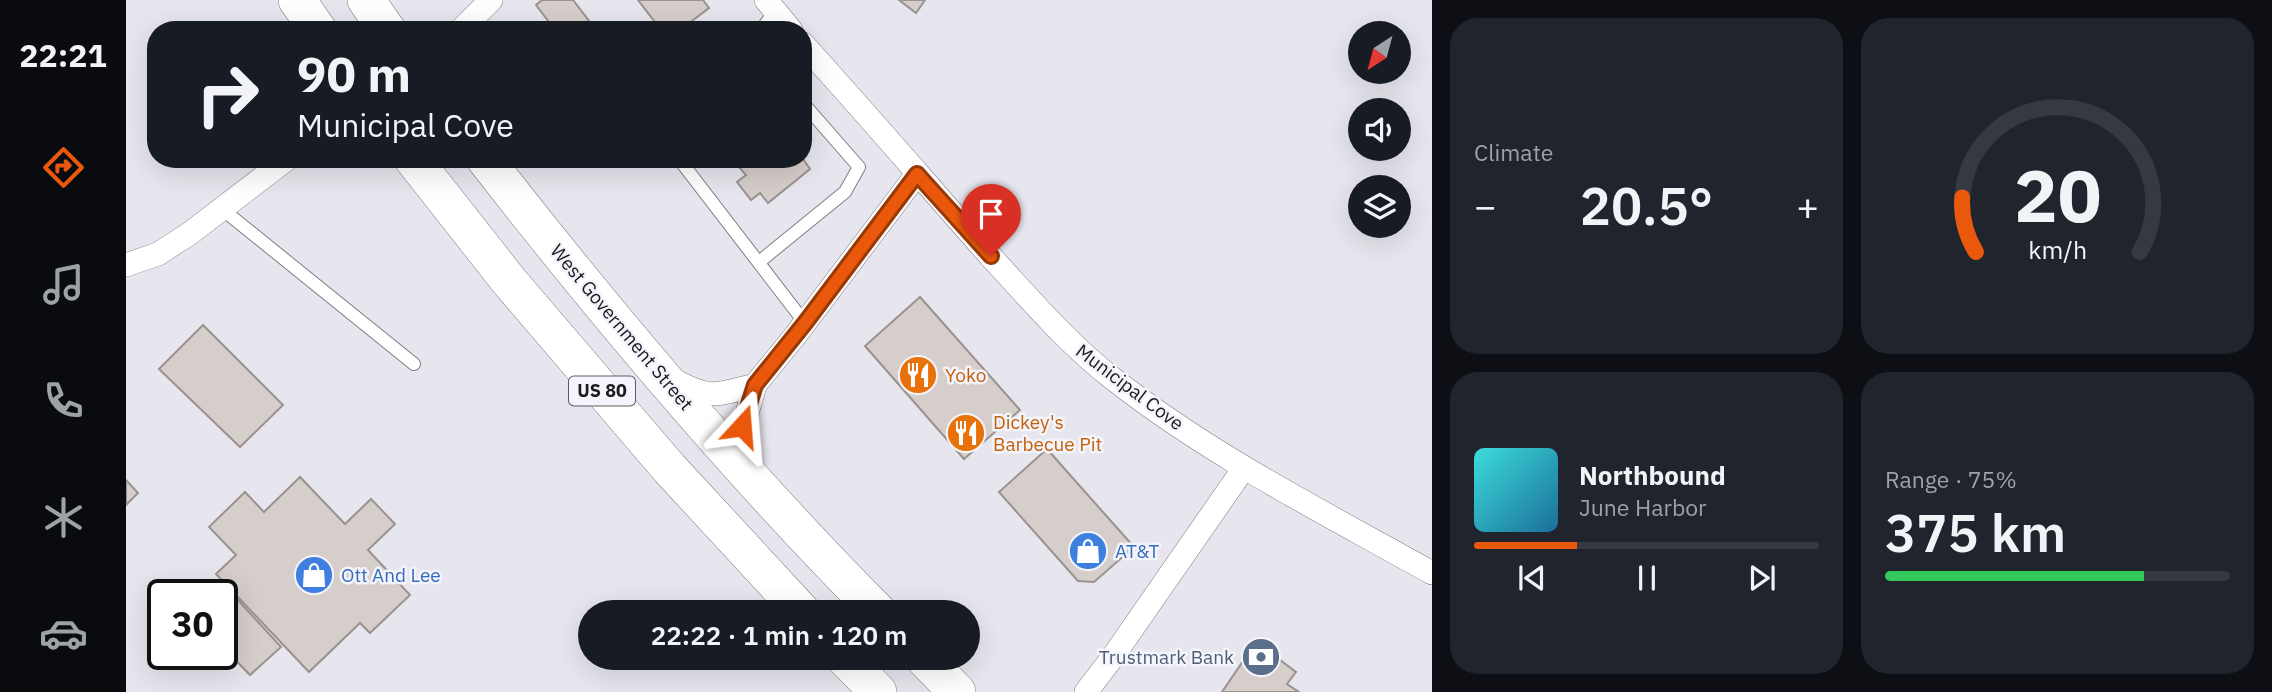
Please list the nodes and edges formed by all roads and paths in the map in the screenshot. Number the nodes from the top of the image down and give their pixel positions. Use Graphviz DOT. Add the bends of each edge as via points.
graph roads {
  1 [pos="297,0"];
  2 [pos="366,0"];
  3 [pos="491,0"];
  4 [pos="770,5"];
  5 [pos="312,21"];
  6 [pos="381,21"];
  7 [pos="470,21"];
  8 [pos="783,21"];
  9 [pos="812,54"];
  10 [pos="812,113"];
  11 [pos="275,168"];
  12 [pos="420,168"];
  13 [pos="492,168"];
  14 [pos="685,168"];
  15 [pos="917,174"];
  16 [pos="222,209"];
  17 [pos="759,262"];
  18 [pos="126,265"];
  19 [pos="805,323"];
  20 [pos="414,365"];
  21 [pos="660,372"];
  22 [pos="755,385"];
  23 [pos="1244,468"];
  24 [pos="765,492"];
  25 [pos="1432,573"];
  26 [pos="791,600"];
  27 [pos="867,600"];
  28 [pos="857,670"];
  29 [pos="935,670"];
  30 [pos="878,692"];
  31 [pos="957,692"];
  32 [pos="1086,692"];
  1 -- 5 [label="main road"];
  2 -- 6 [label="main road"];
  3 -- 7 [label="street"];
  4 -- 8 [label="street"];
  9 -- 15 [label="street, Municipal Cove"];
  10 -- 17 [label="lane" via="859,167 845,192"];
  11 -- 16 [label="street"];
  12 -- 26 [label="main road, US 80" via="502,273 669,468"];
  13 -- 21 [label="main road, West Government Street / US 80"];
  14 -- 17 [label="lane"];
  15 -- 19 [label="street"];
  15 -- 23 [label="street, Municipal Cove" via="1069,341 1111,377"];
  16 -- 18 [label="street" via="158,254"];
  16 -- 20 [label="lane"];
  17 -- 19 [label="lane"];
  19 -- 22 [label="street"];
  21 -- 22 [label="street" via="703,394"];
  21 -- 24 [label="main road, West Government Street / US 80"];
  22 -- 24 [label="street" via="742,436"];
  23 -- 25 [label="street, Municipal Cove"];
  23 -- 32 [label="street"];
  24 -- 27 [label="main road, West Government Street / US 80"];
  28 -- 30 [label="main road"];
  29 -- 31 [label="main road"];
}
